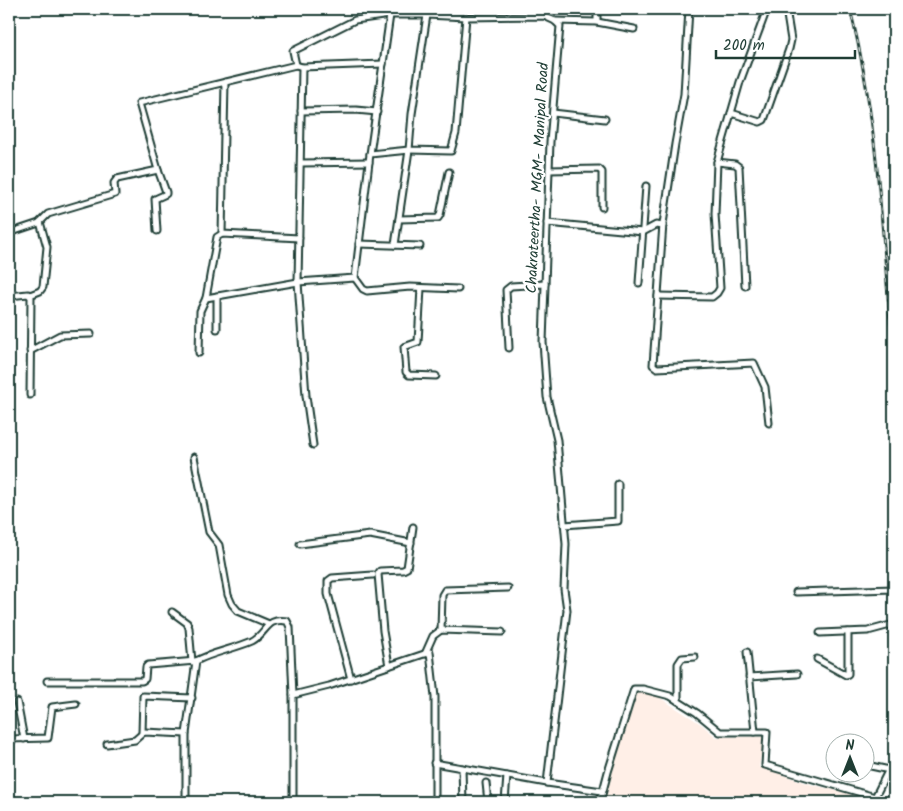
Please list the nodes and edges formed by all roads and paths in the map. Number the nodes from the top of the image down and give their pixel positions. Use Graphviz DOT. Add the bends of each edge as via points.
graph roads {
  1 [pos="388,9"];
  2 [pos="518,9"];
  3 [pos="597,9"];
  4 [pos="689,9"];
  5 [pos="767,9"];
  6 [pos="786,9"];
  7 [pos="390,15"];
  8 [pos="427,15"];
  9 [pos="518,16"];
  10 [pos="466,17"];
  11 [pos="555,21"];
  12 [pos="597,22"];
  13 [pos="634,29"];
  14 [pos="384,64"];
  15 [pos="299,66"];
  16 [pos="225,82"];
  17 [pos="301,111"];
  18 [pos="377,112"];
  19 [pos="730,113"];
  20 [pos="553,114"];
  21 [pos="605,119"];
  22 [pos="409,150"];
  23 [pos="370,154"];
  24 [pos="369,162"];
  25 [pos="717,162"];
  26 [pos="301,163"];
  27 [pos="158,170"];
  28 [pos="549,170"];
  29 [pos="449,172"];
  30 [pos="646,186"];
  31 [pos="602,207"];
  32 [pos="399,219"];
  33 [pos="40,222"];
  34 [pos="547,223"];
  35 [pos="663,226"];
  36 [pos="157,231"];
  37 [pos="643,232"];
  38 [pos="9,233"];
  39 [pos="222,234"];
  40 [pos="299,238"];
  41 [pos="359,244"];
  42 [pos="396,245"];
  43 [pos="420,246"];
  44 [pos="355,278"];
  45 [pos="298,282"];
  46 [pos="639,283"];
  47 [pos="545,284"];
  48 [pos="745,286"];
  49 [pos="421,288"];
  50 [pos="458,289"];
  51 [pos="30,295"];
  52 [pos="9,296"];
  53 [pos="217,296"];
  54 [pos="658,296"];
  55 [pos="206,298"];
  56 [pos="217,329"];
  57 [pos="91,334"];
  58 [pos="509,348"];
  59 [pos="30,351"];
  60 [pos="199,353"];
  61 [pos="436,376"];
  62 [pos="30,395"];
  63 [pos="769,423"];
  64 [pos="313,445"];
  65 [pos="194,457"];
  66 [pos="618,484"];
  67 [pos="564,524"];
  68 [pos="413,527"];
  69 [pos="411,543"];
  70 [pos="300,544"];
  71 [pos="373,575"];
  72 [pos="508,588"];
  73 [pos="894,589"];
  74 [pos="796,592"];
  75 [pos="172,612"];
  76 [pos="269,624"];
  77 [pos="894,624"];
  78 [pos="441,630"];
  79 [pos="502,632"];
  80 [pos="848,632"];
  81 [pos="820,633"];
  82 [pos="747,652"];
  83 [pos="425,654"];
  84 [pos="695,657"];
  85 [pos="817,659"];
  86 [pos="194,662"];
  87 [pos="389,666"];
  88 [pos="797,674"];
  89 [pos="749,677"];
  90 [pos="351,679"];
  91 [pos="47,681"];
  92 [pos="293,695"];
  93 [pos="192,698"];
  94 [pos="678,700"];
  95 [pos="17,702"];
  96 [pos="76,704"];
  97 [pos="755,732"];
  98 [pos="142,733"];
  99 [pos="186,734"];
  100 [pos="24,739"];
  101 [pos="107,744"];
  102 [pos="434,763"];
  103 [pos="876,767"];
  104 [pos="462,768"];
  105 [pos="9,770"];
  106 [pos="891,770"];
  107 [pos="507,776"];
  108 [pos="486,783"];
  109 [pos="547,783"];
  110 [pos="602,791"];
  111 [pos="875,800"];
  112 [pos="186,802"];
  113 [pos="293,802"];
  114 [pos="435,802"];
  115 [pos="463,802"];
  116 [pos="488,802"];
  117 [pos="505,802"];
  118 [pos="600,802"];
  1 -- 7 [label="street"];
  2 -- 9 [label="street"];
  3 -- 12 [label="street"];
  4 -- 35 [label="street" via="684,94"];
  5 -- 19 [label="street"];
  6 -- 19 [label="street" via="790,49 764,120 760,122"];
  7 -- 8 [label="street"];
  7 -- 14 [label="street"];
  7 -- 15 [label="street" via="355,20 293,50"];
  8 -- 10 [label="street"];
  8 -- 22 [label="street"];
  9 -- 10 [label="street"];
  9 -- 11 [label="street" via="544,16"];
  10 -- 22 [label="street" via="456,133 451,151"];
  11 -- 12 [label="street"];
  11 -- 20 [label="street, Chakrateertha- MGM- Manipal Road" via="560,26"];
  12 -- 13 [label="street"];
  14 -- 15 [label="street"];
  14 -- 18 [label="street"];
  15 -- 16 [label="street"];
  15 -- 17 [label="street"];
  16 -- 27 [label="street" via="139,102"];
  16 -- 39 [label="street"];
  17 -- 18 [label="street"];
  17 -- 26 [label="street"];
  18 -- 23 [label="street"];
  19 -- 25 [label="street"];
  20 -- 21 [label="street"];
  20 -- 28 [label="street, Chakrateertha- MGM- Manipal Road"];
  22 -- 23 [label="street"];
  22 -- 32 [label="street"];
  23 -- 24 [label="street"];
  24 -- 26 [label="street"];
  24 -- 41 [label="street"];
  25 -- 48 [label="street" via="739,167"];
  25 -- 54 [label="street" via="715,214 720,288 712,297"];
  26 -- 40 [label="street"];
  27 -- 33 [label="street" via="117,179 115,194 48,214"];
  27 -- 36 [label="street" via="166,194 155,199"];
  28 -- 31 [label="street" via="599,169 602,172"];
  28 -- 34 [label="street, Chakrateertha- MGM- Manipal Road"];
  29 -- 32 [label="street" via="438,218"];
  30 -- 37 [label="street"];
  32 -- 42 [label="street"];
  33 -- 38 [label="street"];
  33 -- 51 [label="street" via="47,247 43,287"];
  34 -- 37 [label="street"];
  34 -- 47 [label="street, Chakrateertha- MGM- Manipal Road"];
  35 -- 37 [label="street" via="656,225"];
  35 -- 54 [label="street"];
  37 -- 46 [label="street"];
  39 -- 40 [label="street"];
  39 -- 55 [label="street" via="217,238"];
  40 -- 45 [label="street"];
  41 -- 42 [label="street"];
  41 -- 44 [label="street"];
  42 -- 43 [label="street"];
  44 -- 45 [label="street"];
  44 -- 49 [label="street" via="367,291"];
  45 -- 53 [label="street"];
  45 -- 64 [label="street"];
  47 -- 58 [label="street" via="511,286 506,290"];
  47 -- 67 [label="street, Chakrateertha- MGM- Manipal Road" via="547,397 558,440"];
  49 -- 50 [label="street"];
  49 -- 61 [label="street" via="418,342 404,348 406,372 409,375"];
  51 -- 52 [label="street"];
  51 -- 59 [label="street"];
  53 -- 55 [label="street"];
  53 -- 56 [label="street"];
  54 -- 63 [label="street" via="654,367 754,363 765,388"];
  55 -- 60 [label="street" via="200,311"];
  57 -- 59 [label="street" via="60,335"];
  59 -- 62 [label="street"];
  65 -- 76 [label="street" via="209,532 219,546 232,604 238,611"];
  66 -- 67 [label="street" via="618,521"];
  67 -- 109 [label="street, Chakrateertha- MGM- Manipal Road" via="567,610"];
  68 -- 69 [label="street"];
  69 -- 70 [label="street" via="370,534"];
  69 -- 87 [label="street" via="405,569 380,571 378,574"];
  71 -- 90 [label="street" via="328,581 328,594"];
  72 -- 78 [label="street" via="444,590"];
  73 -- 74 [label="street"];
  75 -- 86 [label="street" via="189,628"];
  76 -- 86 [label="street" via="251,641"];
  76 -- 92 [label="street" via="284,620 289,624"];
  77 -- 80 [label="street"];
  78 -- 79 [label="street"];
  78 -- 83 [label="street" via="433,636"];
  80 -- 81 [label="street"];
  80 -- 85 [label="street" via="848,674 841,674"];
  82 -- 89 [label="street"];
  83 -- 87 [label="street"];
  83 -- 102 [label="street" via="430,652 435,697"];
  84 -- 94 [label="street" via="682,658 678,664"];
  86 -- 91 [label="street" via="148,665 142,680"];
  86 -- 93 [label="street"];
  87 -- 90 [label="street"];
  88 -- 89 [label="street"];
  89 -- 97 [label="street"];
  90 -- 92 [label="street"];
  92 -- 113 [label="street"];
  93 -- 98 [label="street" via="143,696"];
  93 -- 99 [label="street"];
  94 -- 97 [label="street" via="720,732"];
  94 -- 110 [label="street" via="643,689 634,690"];
  95 -- 100 [label="street"];
  96 -- 100 [label="street" via="52,707 48,738"];
  97 -- 111 [label="street" via="767,732 766,765"];
  98 -- 99 [label="street"];
  98 -- 101 [label="street" via="135,740"];
  99 -- 112 [label="street"];
  100 -- 105 [label="street" via="9,739"];
  102 -- 104 [label="street"];
  102 -- 114 [label="street"];
  103 -- 106 [label="street"];
  104 -- 107 [label="street"];
  104 -- 115 [label="street"];
  106 -- 111 [label="street"];
  107 -- 109 [label="street"];
  107 -- 117 [label="street"];
  108 -- 116 [label="street"];
  109 -- 110 [label="street"];
  110 -- 118 [label="street"];
}
